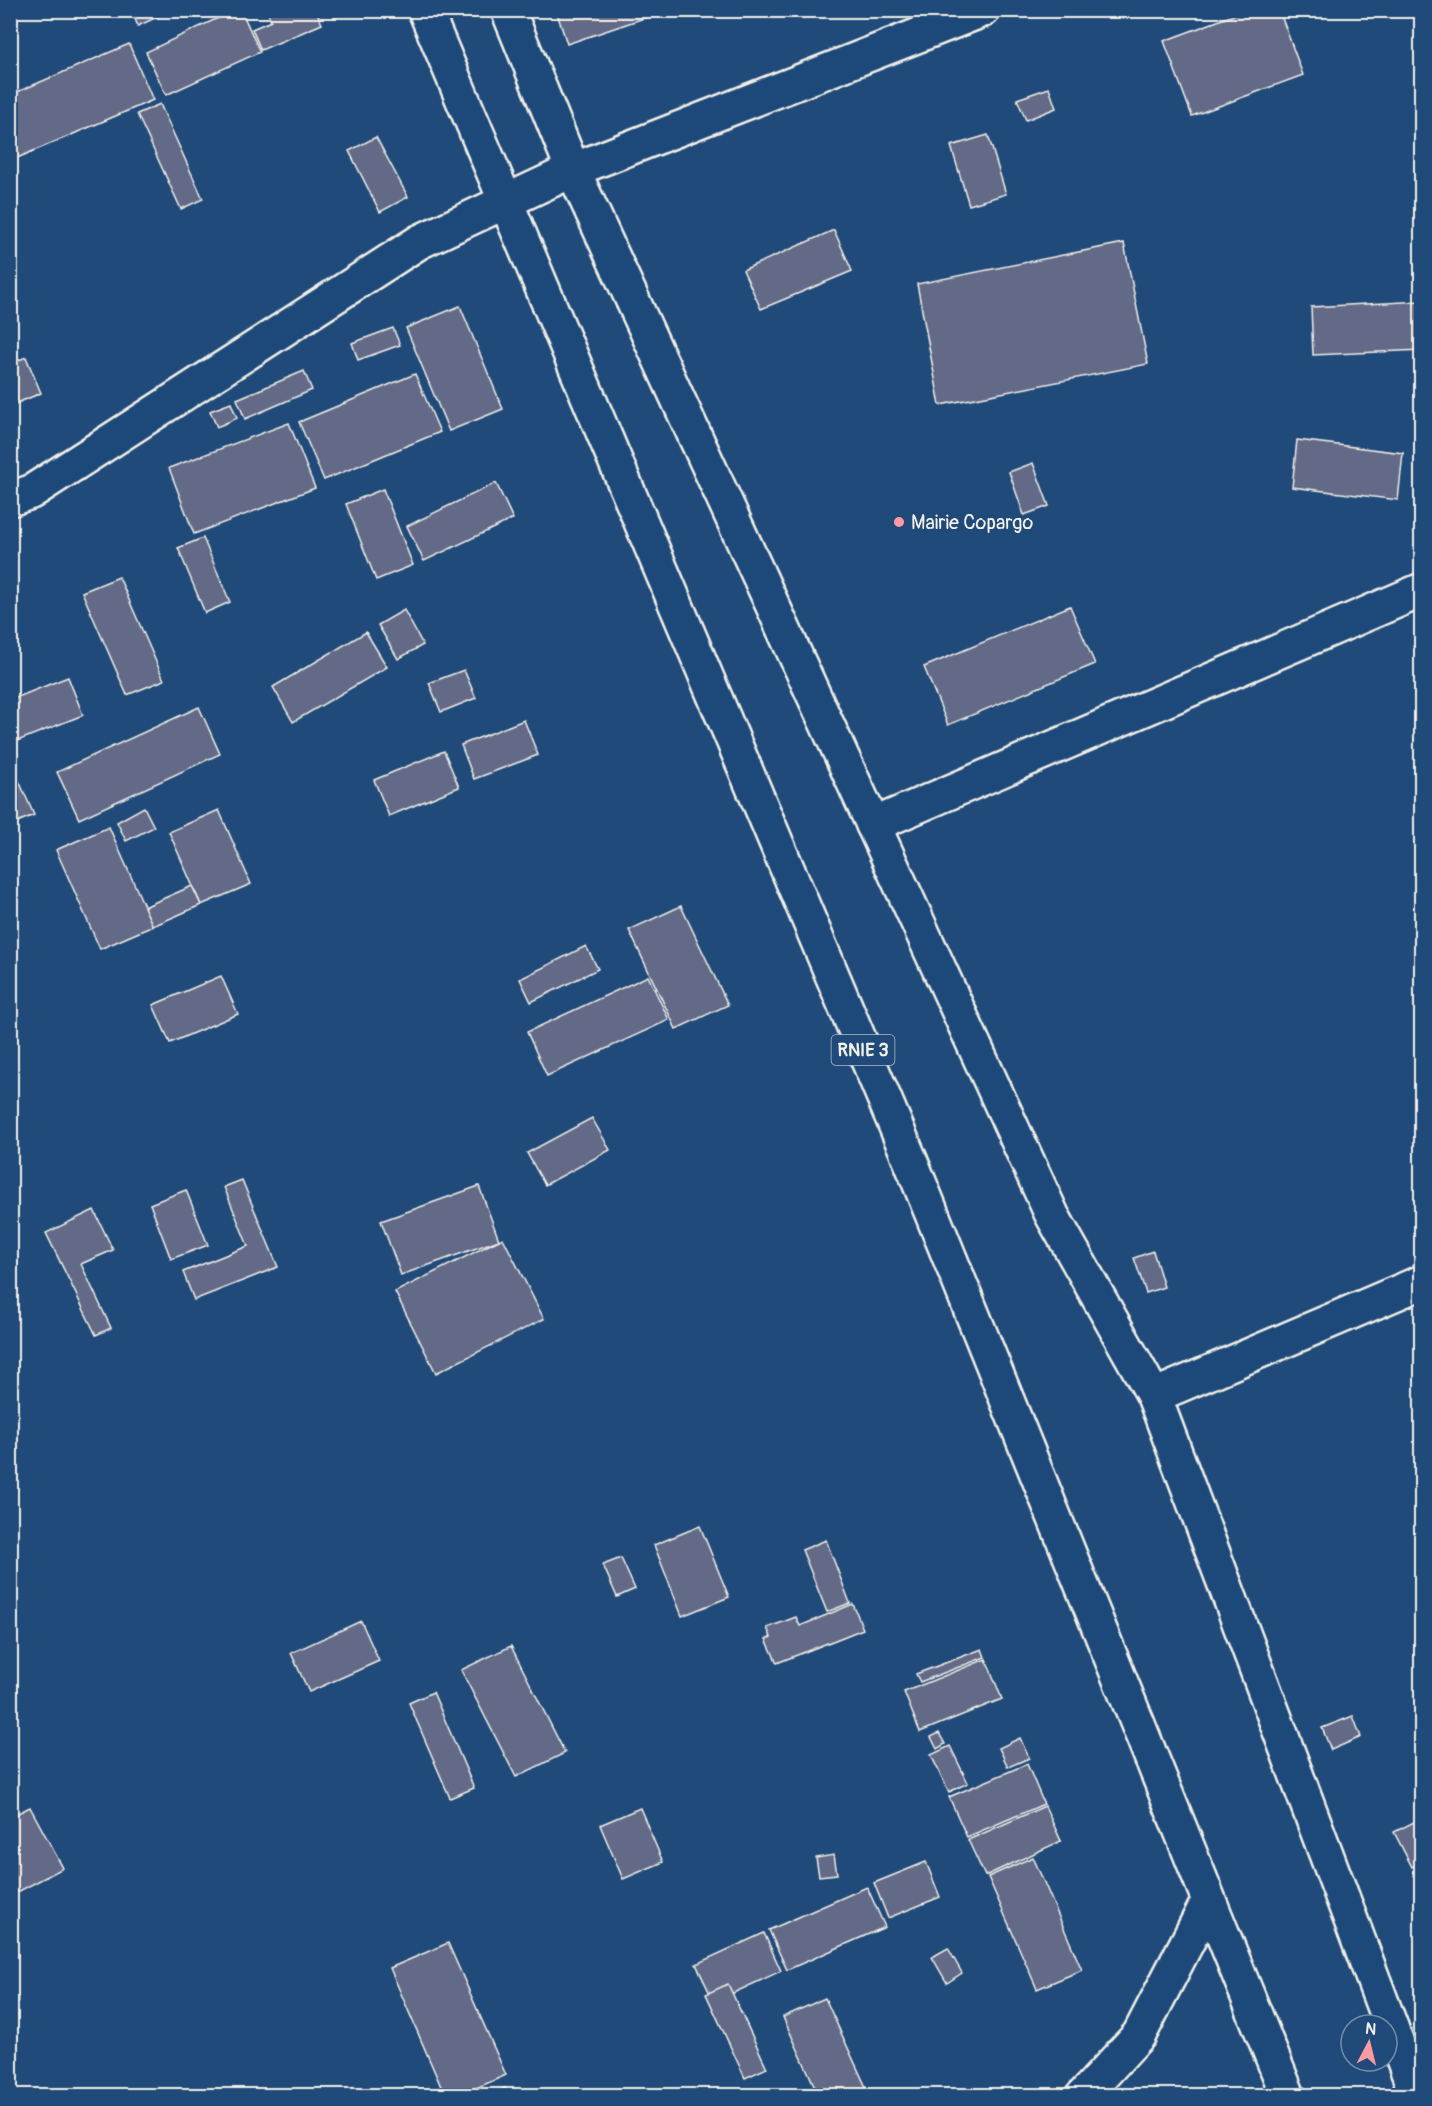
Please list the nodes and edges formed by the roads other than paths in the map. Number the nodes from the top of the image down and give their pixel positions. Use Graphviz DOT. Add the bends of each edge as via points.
graph roads {
  1 [pos="425,10"];
  2 [pos="508,10"];
  3 [pos="983,10"];
  4 [pos="573,170"];
  5 [pos="505,200"];
  6 [pos="10,499"];
  7 [pos="1422,590"];
  8 [pos="873,825"];
  9 [pos="1422,1282"];
  10 [pos="1154,1396"];
  11 [pos="1208,1902"];
  12 [pos="1083,2096"];
  13 [pos="1287,2096"];
  14 [pos="1417,2096"];
  1 -- 5 [label="main road, RNIE 3"];
  2 -- 4 [label="main road"];
  3 -- 4 [label="main road"];
  4 -- 5 [label="main road"];
  4 -- 8 [label="main road"];
  5 -- 6 [label="main road" via="418,242 31,492"];
  5 -- 11 [label="main road, RNIE 3" via="910,1162"];
  7 -- 8 [label="main road"];
  8 -- 10 [label="main road" via="1052,1215"];
  9 -- 10 [label="main road"];
  10 -- 14 [label="main road"];
  11 -- 12 [label="main road" via="1139,2036"];
  11 -- 13 [label="main road, RNIE 3"];
}
